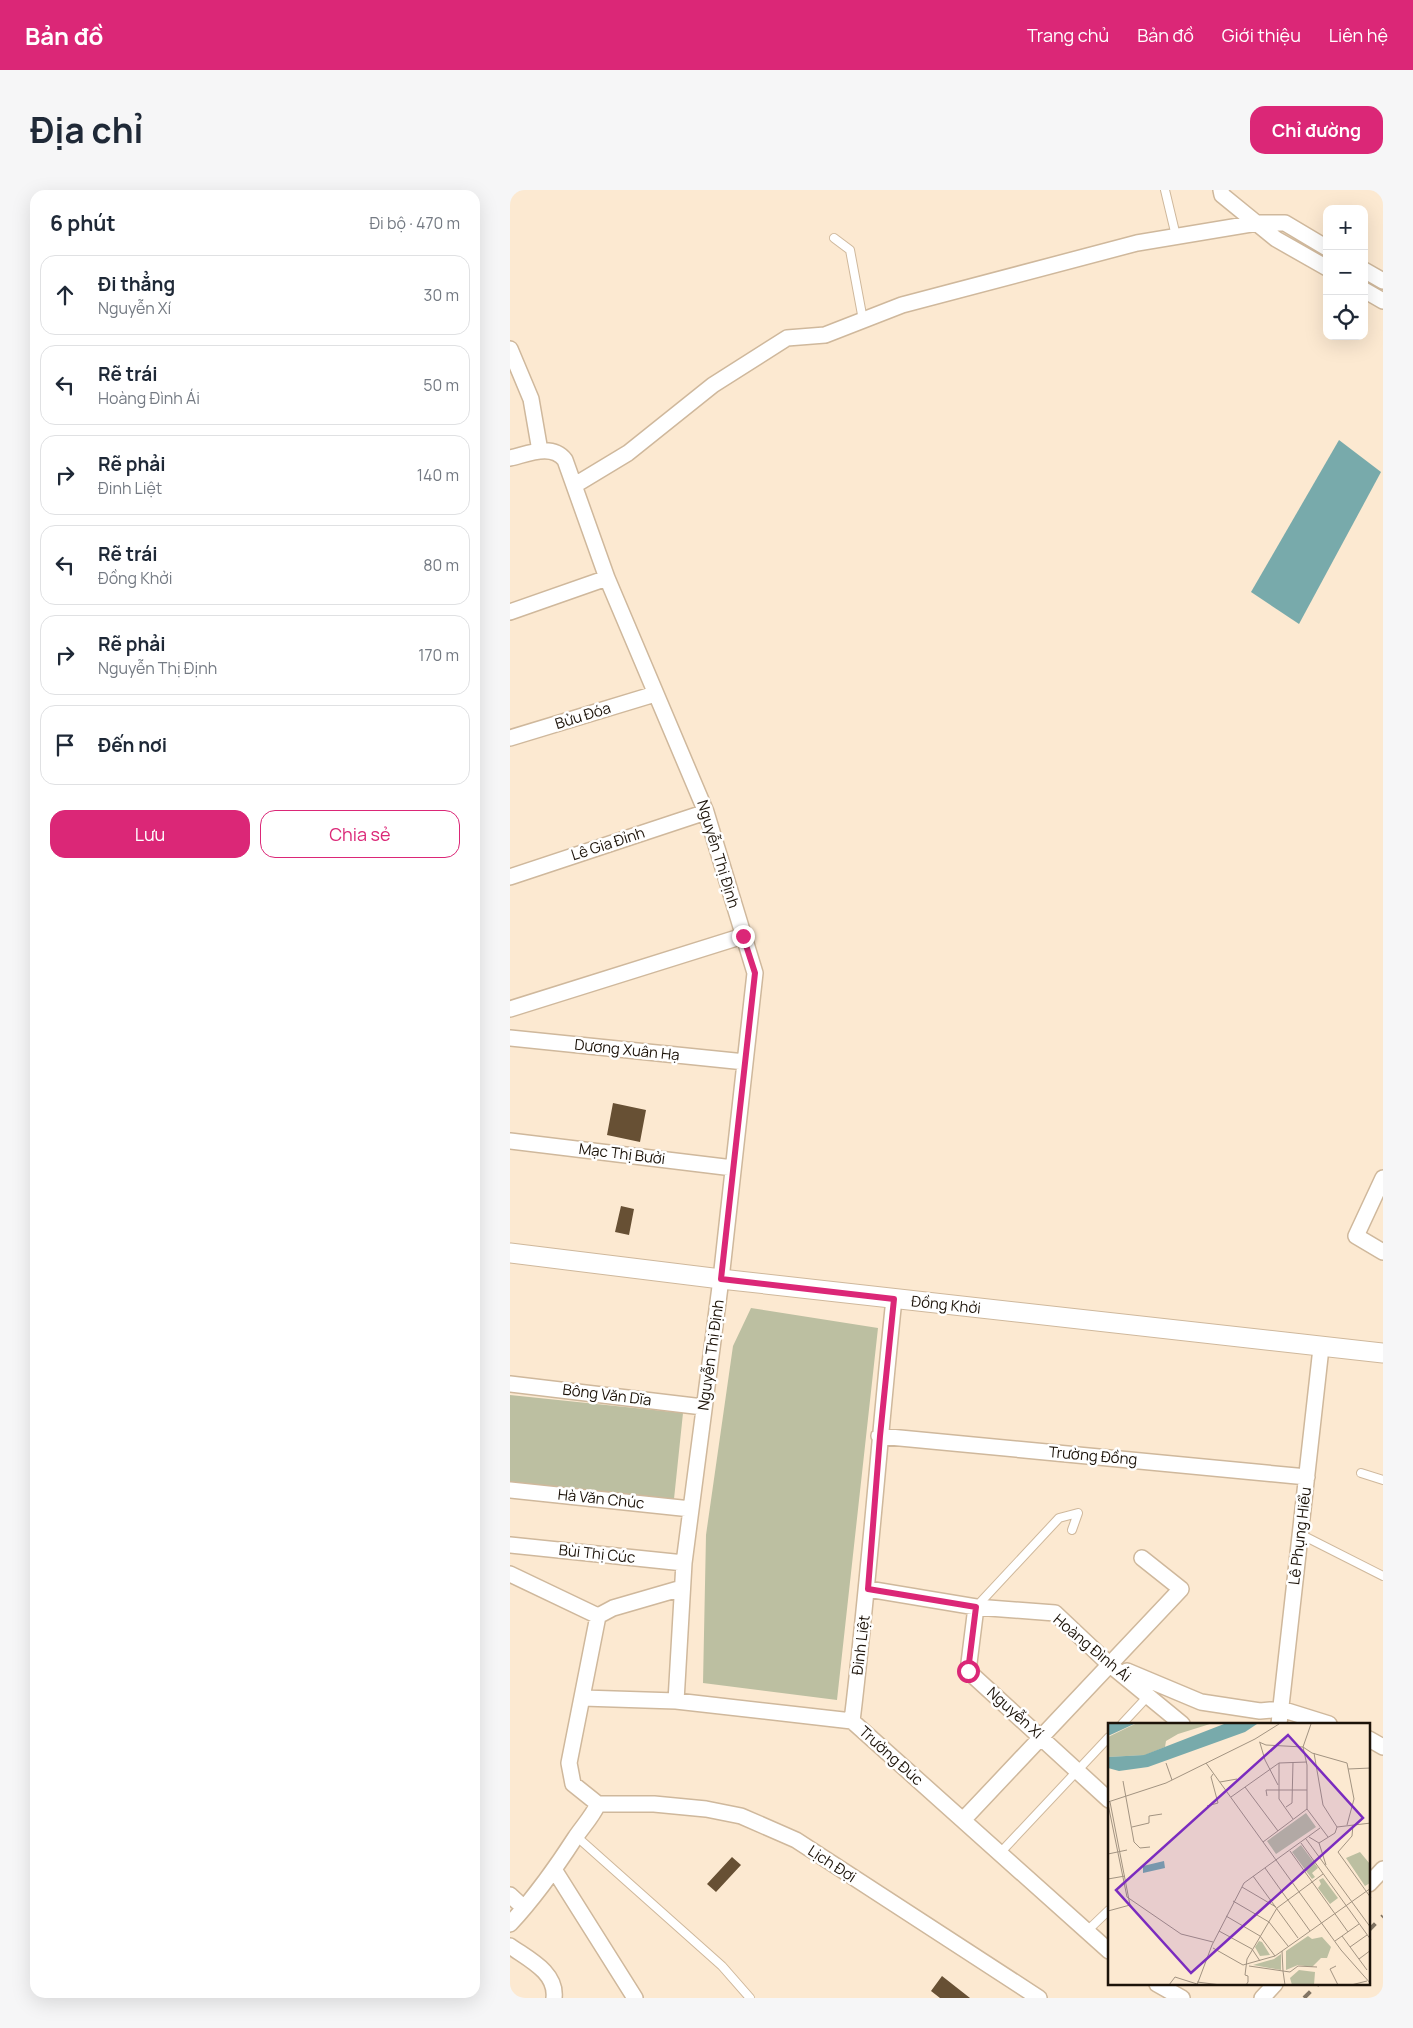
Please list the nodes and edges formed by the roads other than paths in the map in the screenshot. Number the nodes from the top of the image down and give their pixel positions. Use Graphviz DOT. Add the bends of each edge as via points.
graph roads {
  1 [pos="1165,190"];
  2 [pos="1222,190"];
  3 [pos="1257,223"];
  4 [pos="1176,236"];
  5 [pos="834,238"];
  6 [pos="1323,246"];
  7 [pos="1323,266"];
  8 [pos="1368,272"];
  9 [pos="1383,281"];
  10 [pos="1368,292"];
  11 [pos="1383,301"];
  12 [pos="863,320"];
  13 [pos="510,349"];
  14 [pos="540,451"];
  15 [pos="510,458"];
  16 [pos="575,485"];
  17 [pos="607,578"];
  18 [pos="510,612"];
  19 [pos="655,694"];
  20 [pos="510,738"];
  21 [pos="706,812"];
  22 [pos="510,877"];
  23 [pos="743,936"];
  24 [pos="510,1009"];
  25 [pos="510,1038"];
  26 [pos="745,1062"];
  27 [pos="510,1141"];
  28 [pos="733,1168"];
  29 [pos="1383,1178"];
  30 [pos="1383,1252"];
  31 [pos="510,1253"];
  32 [pos="721,1279"];
  33 [pos="894,1299"];
  34 [pos="1321,1348"];
  35 [pos="1383,1353"];
  36 [pos="510,1384"];
  37 [pos="704,1406"];
  38 [pos="880,1436"];
  39 [pos="1361,1473"];
  40 [pos="1307,1477"];
  41 [pos="1383,1480"];
  42 [pos="510,1490"];
  43 [pos="691,1509"];
  44 [pos="1072,1530"];
  45 [pos="1300,1534"];
  46 [pos="510,1545"];
  47 [pos="1142,1558"];
  48 [pos="684,1563"];
  49 [pos="510,1574"];
  50 [pos="1383,1576"];
  51 [pos="682,1588"];
  52 [pos="868,1589"];
  53 [pos="976,1607"];
  54 [pos="598,1616"];
  55 [pos="1109,1664"];
  56 [pos="1149,1695"];
  57 [pos="583,1698"];
  58 [pos="676,1701"];
  59 [pos="1280,1717"];
  60 [pos="852,1721"];
  61 [pos="1123,1723"];
  62 [pos="1181,1723"];
  63 [pos="1322,1723"];
  64 [pos="1040,1736"];
  65 [pos="1108,1738"];
  66 [pos="1371,1740"];
  67 [pos="1383,1747"];
  68 [pos="1078,1770"];
  69 [pos="1108,1799"];
  70 [pos="598,1804"];
  71 [pos="963,1820"];
  72 [pos="576,1836"];
  73 [pos="1000,1853"];
  74 [pos="1383,1869"];
  75 [pos="555,1871"];
  76 [pos="1371,1882"];
  77 [pos="510,1895"];
  78 [pos="524,1908"];
  79 [pos="1108,1911"];
  80 [pos="510,1924"];
  81 [pos="1086,1932"];
  82 [pos="510,1946"];
  83 [pos="1108,1950"];
  84 [pos="1161,1986"];
  85 [pos="1273,1986"];
  86 [pos="554,1998"];
  87 [pos="635,1998"];
  88 [pos="750,1998"];
  89 [pos="1039,1998"];
  90 [pos="1182,1998"];
  91 [pos="1262,1998"];
  1 -- 4 [label="lane"];
  2 -- 3 [label="street" via="1222,195"];
  3 -- 4 [label="street"];
  3 -- 6 [label="street" via="1285,223"];
  3 -- 7 [label="street" via="1276,239"];
  4 -- 12 [label="street" via="902,305"];
  5 -- 12 [label="lane" via="850,250"];
  8 -- 9 [label="street"];
  10 -- 11 [label="street"];
  12 -- 16 [label="street" via="825,335 787,338 713,386 628,452"];
  13 -- 14 [label="street" via="531,399"];
  14 -- 15 [label="street"];
  14 -- 16 [label="street, Nguyễn Thị Định" via="560,453"];
  16 -- 17 [label="street, Nguyễn Thị Định"];
  17 -- 18 [label="street"];
  17 -- 19 [label="street, Nguyễn Thị Định"];
  19 -- 20 [label="street, Bửu Đóa"];
  19 -- 21 [label="street, Nguyễn Thị Định"];
  21 -- 22 [label="street, Lê Gia Đỉnh"];
  21 -- 23 [label="street, Nguyễn Thị Định"];
  23 -- 24 [label="street"];
  23 -- 26 [label="street, Nguyễn Thị Định" via="755,973"];
  25 -- 26 [label="street, Dương Xuân Hạ"];
  26 -- 28 [label="street, Nguyễn Thị Định"];
  27 -- 28 [label="street, Mạc Thị Bưởi"];
  28 -- 32 [label="street, Nguyễn Thị Định"];
  29 -- 30 [label="street" via="1356,1236"];
  31 -- 32 [label="street, Đồng Khởi"];
  32 -- 33 [label="street, Đồng Khởi"];
  32 -- 37 [label="street, Nguyễn Thị Định"];
  33 -- 34 [label="street, Đồng Khởi"];
  33 -- 38 [label="street, Đinh Liệt"];
  34 -- 35 [label="street, Đồng Khởi"];
  34 -- 40 [label="street, Lê Phụng Hiểu"];
  36 -- 37 [label="street, Bông Văn Dĩa"];
  37 -- 43 [label="street, Nguyễn Thị Định"];
  38 -- 40 [label="street, Trường Đồng"];
  38 -- 52 [label="street, Đinh Liệt"];
  39 -- 41 [label="lane"];
  40 -- 45 [label="street, Lê Phụng Hiểu"];
  42 -- 43 [label="street, Hà Văn Chúc"];
  43 -- 48 [label="street, Nguyễn Thị Định"];
  44 -- 53 [label="lane" via="1078,1513 1060,1518"];
  45 -- 50 [label="lane"];
  45 -- 59 [label="street, Lê Phụng Hiểu"];
  46 -- 48 [label="street, Bùi Thị Cúc"];
  47 -- 55 [label="street" via="1181,1589"];
  48 -- 51 [label="street, Nguyễn Thị Định"];
  49 -- 54 [label="street"];
  51 -- 54 [label="street" via="613,1608"];
  51 -- 58 [label="street, Nguyễn Thị Định"];
  52 -- 53 [label="street, Hoàng Đình Ái"];
  52 -- 60 [label="street, Đinh Liệt"];
  53 -- 55 [label="street, Hoàng Đình Ái" via="1055,1613"];
  53 -- 64 [label="street, Nguyễn Xí" via="968,1671"];
  54 -- 57 [label="street"];
  55 -- 56 [label="street, Hoàng Đình Ái"];
  55 -- 59 [label="street" via="1202,1702"];
  55 -- 64 [label="street"];
  56 -- 61 [label="lane"];
  56 -- 62 [label="street, Hoàng Đình Ái"];
  57 -- 58 [label="street, Trường Đúc"];
  57 -- 70 [label="street" via="569,1763 573,1784"];
  58 -- 60 [label="street, Trường Đúc"];
  59 -- 63 [label="street"];
  60 -- 71 [label="street, Trường Đúc"];
  64 -- 68 [label="street, Nguyễn Xí"];
  64 -- 71 [label="street"];
  65 -- 68 [label="lane"];
  66 -- 67 [label="street"];
  68 -- 69 [label="street, Nguyễn Xí"];
  68 -- 73 [label="lane"];
  70 -- 72 [label="street"];
  70 -- 89 [label="street, Lịch Đợi" via="654,1804 706,1809 741,1816 796,1840"];
  71 -- 73 [label="street, Trường Đúc"];
  72 -- 75 [label="street"];
  72 -- 88 [label="lane" via="715,1960"];
  73 -- 81 [label="street, Trường Đúc"];
  74 -- 76 [label="street"];
  75 -- 78 [label="street"];
  75 -- 87 [label="street"];
  77 -- 78 [label="street"];
  78 -- 80 [label="street"];
  79 -- 81 [label="lane"];
  81 -- 83 [label="street, Trường Đúc"];
  82 -- 86 [label="street" via="542,1968 551,1979"];
  84 -- 90 [label="street"];
  85 -- 91 [label="street"];
}
